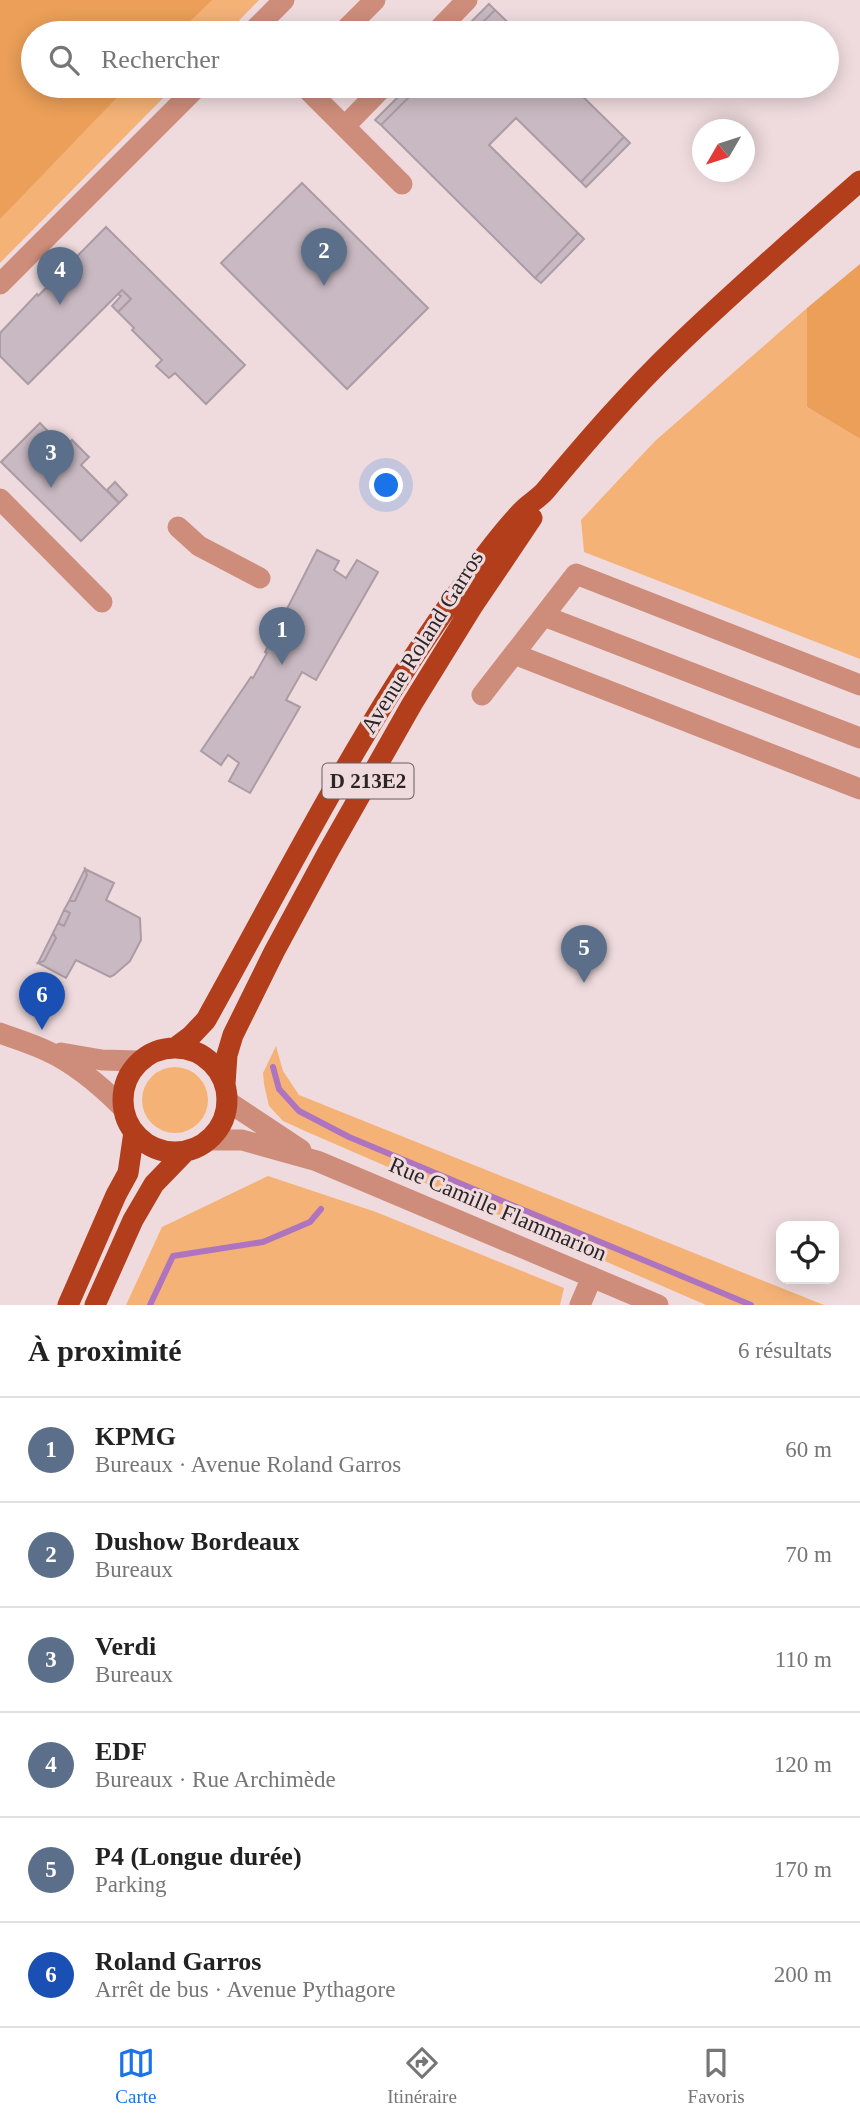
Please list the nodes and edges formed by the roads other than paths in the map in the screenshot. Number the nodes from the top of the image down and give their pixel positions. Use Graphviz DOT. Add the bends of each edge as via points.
graph roads {
  1 [pos="284,0"];
  2 [pos="374,0"];
  3 [pos="467,0"];
  4 [pos="263,21"];
  5 [pos="354,21"];
  6 [pos="447,21"];
  7 [pos="186,98"];
  8 [pos="316,98"];
  9 [pos="372,98"];
  10 [pos="345,126"];
  11 [pos="860,181"];
  12 [pos="402,184"];
  13 [pos="0,284"];
  14 [pos="542,494"];
  15 [pos="0,499"];
  16 [pos="178,527"];
  17 [pos="260,578"];
  18 [pos="102,602"];
  19 [pos="544,616"];
  20 [pos="514,654"];
  21 [pos="860,685"];
  22 [pos="482,695"];
  23 [pos="860,738"];
  24 [pos="860,789"];
  25 [pos="0,1032"];
  26 [pos="175,1048"];
  27 [pos="48,1051"];
  28 [pos="139,1061"];
  29 [pos="226,1092"];
  30 [pos="123,1108"];
  31 [pos="134,1132"];
  32 [pos="209,1140"];
  33 [pos="186,1151"];
  34 [pos="317,1161"];
  35 [pos="592,1277"];
  36 [pos="68,1305"];
  37 [pos="95,1305"];
  38 [pos="580,1305"];
  39 [pos="658,1305"];
  1 -- 4 [label="street"];
  2 -- 5 [label="street"];
  3 -- 6 [label="street"];
  7 -- 13 [label="street"];
  8 -- 10 [label="street"];
  9 -- 10 [label="street"];
  10 -- 12 [label="street"];
  11 -- 14 [label="main road, Avenue Roland Garros / D 213E2" via="675,348"];
  14 -- 26 [label="main road, Avenue Roland Garros / D 213E2" via="521,511 464,582 415,654 206,1020"];
  14 -- 29 [label="main road, Avenue Roland Garros / D 213E2" via="531,519 412,704 274,952 233,1035 227,1055"];
  15 -- 18 [label="street"];
  16 -- 17 [label="street" via="199,546"];
  19 -- 20 [label="street"];
  19 -- 21 [label="street" via="576,574"];
  19 -- 23 [label="street"];
  20 -- 22 [label="street"];
  20 -- 24 [label="street"];
  25 -- 27 [label="street"];
  26 -- 28 [label="main road"];
  26 -- 29 [label="main road" via="206,1058 217,1069"];
  27 -- 28 [label="street"];
  27 -- 30 [label="street" via="95,1081"];
  28 -- 30 [label="main road" via="125,1083"];
  29 -- 32 [label="main road" via="222,1122"];
  29 -- 34 [label="street, Rue Camille Flammarion"];
  30 -- 31 [label="main road"];
  31 -- 33 [label="main road" via="157,1149"];
  31 -- 36 [label="main road" via="128,1173"];
  32 -- 33 [label="main road"];
  32 -- 34 [label="street, Rue Camille Flammarion" via="242,1140"];
  33 -- 37 [label="main road" via="154,1184"];
  34 -- 35 [label="street, Rue Camille Flammarion"];
  35 -- 38 [label="street"];
  35 -- 39 [label="street, Rue Camille Flammarion"];
}
